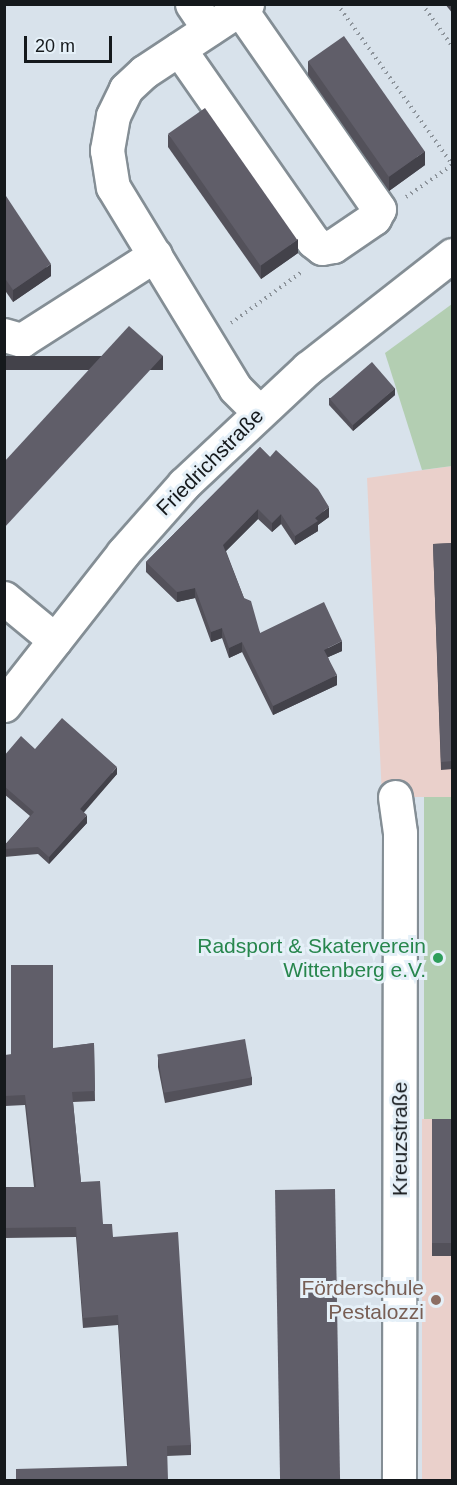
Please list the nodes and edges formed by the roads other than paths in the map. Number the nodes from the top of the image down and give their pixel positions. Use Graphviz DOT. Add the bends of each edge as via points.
graph roads {
  1 [pos="243,7"];
  2 [pos="200,17"];
  3 [pos="179,49"];
  4 [pos="155,255"];
  5 [pos="453,255"];
  6 [pos="4,335"];
  7 [pos="259,412"];
  8 [pos="4,598"];
  9 [pos="55,640"];
  10 [pos="4,705"];
  11 [pos="395,797"];
  12 [pos="399,1480"];
  1 -- 2 [label="street"];
  1 -- 3 [label="street" via="379,209 374,218 333,246 322,248 314,242"];
  2 -- 3 [label="street"];
  3 -- 4 [label="street" via="126,89 112,116 107,150 113,187"];
  4 -- 6 [label="street" via="22,340"];
  4 -- 7 [label="street" via="234,388"];
  5 -- 7 [label="street, Friedrichstraße" via="348,335"];
  7 -- 9 [label="street, Friedrichstraße" via="156,515"];
  8 -- 9 [label="street"];
  9 -- 10 [label="street, Friedrichstraße"];
  11 -- 12 [label="street, Kreuzstraße" via="400,833"];
}
